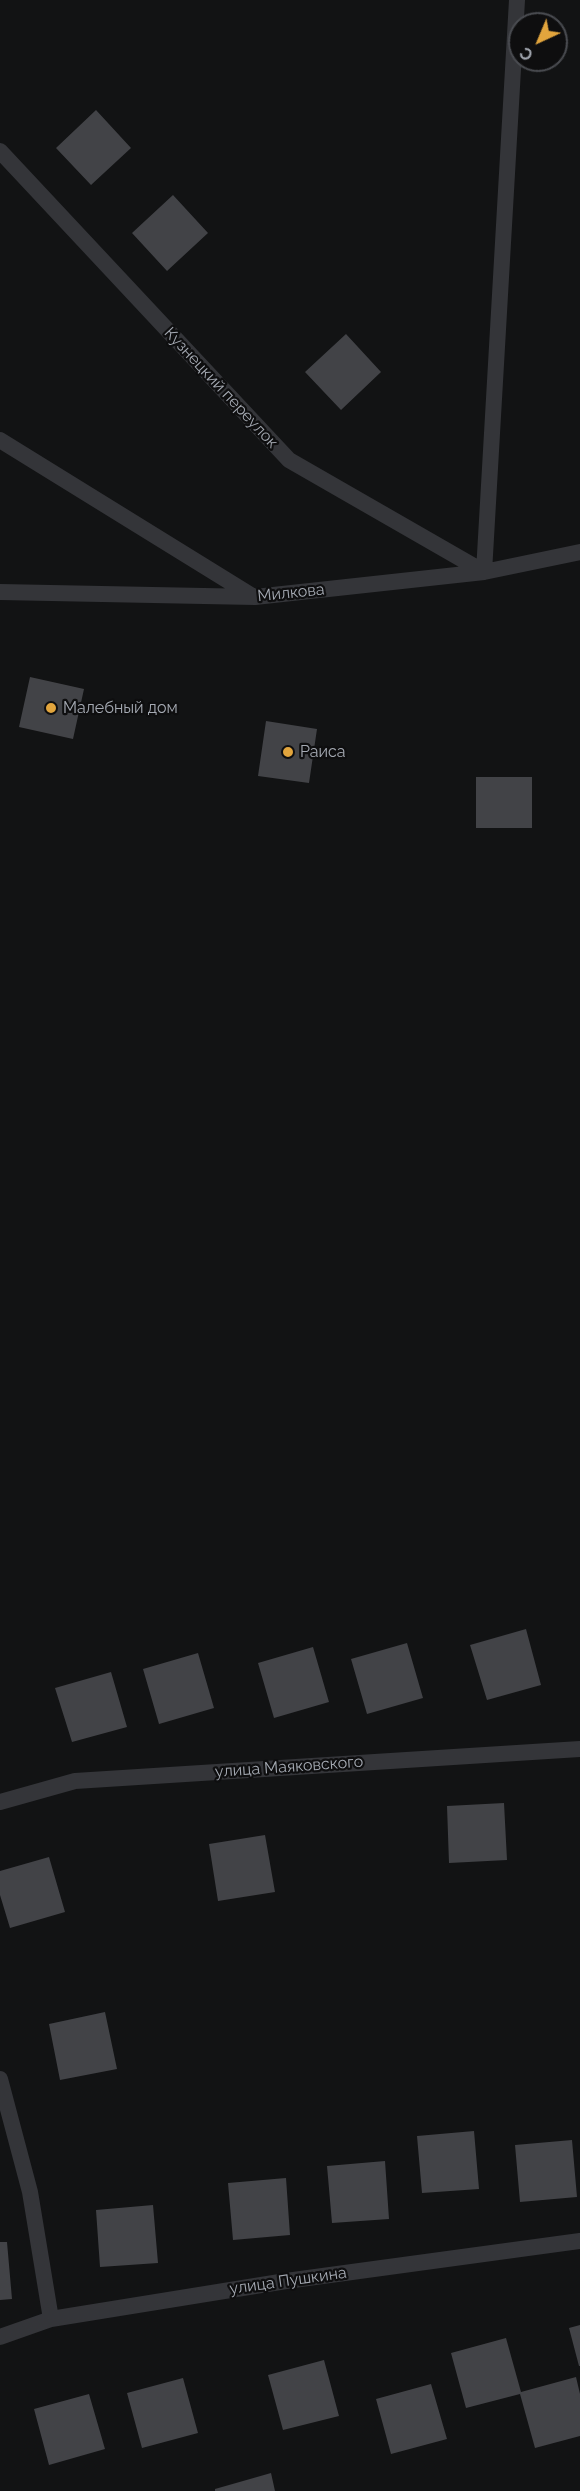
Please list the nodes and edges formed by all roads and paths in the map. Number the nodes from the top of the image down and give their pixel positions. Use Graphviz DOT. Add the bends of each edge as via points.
graph roads {
  1 [pos="517,0"];
  2 [pos="0,151"];
  3 [pos="0,440"];
  4 [pos="580,552"];
  5 [pos="484,572"];
  6 [pos="0,592"];
  7 [pos="255,597"];
  8 [pos="580,1749"];
  9 [pos="0,1802"];
  10 [pos="0,2079"];
  11 [pos="580,2241"];
  12 [pos="51,2319"];
  13 [pos="0,2337"];
  1 -- 5 [label="lane"];
  2 -- 5 [label="lane, Кузнецкий переулок" via="289,460"];
  3 -- 7 [label="lane"];
  4 -- 5 [label="lane, Милкова"];
  5 -- 7 [label="lane, Милкова"];
  6 -- 7 [label="lane, Милкова"];
  8 -- 9 [label="lane, улица Маяковского" via="75,1781"];
  10 -- 12 [label="lane" via="30,2192"];
  11 -- 12 [label="lane, улица Пушкина" via="286,2281"];
  12 -- 13 [label="lane, улица Пушкина"];
}
